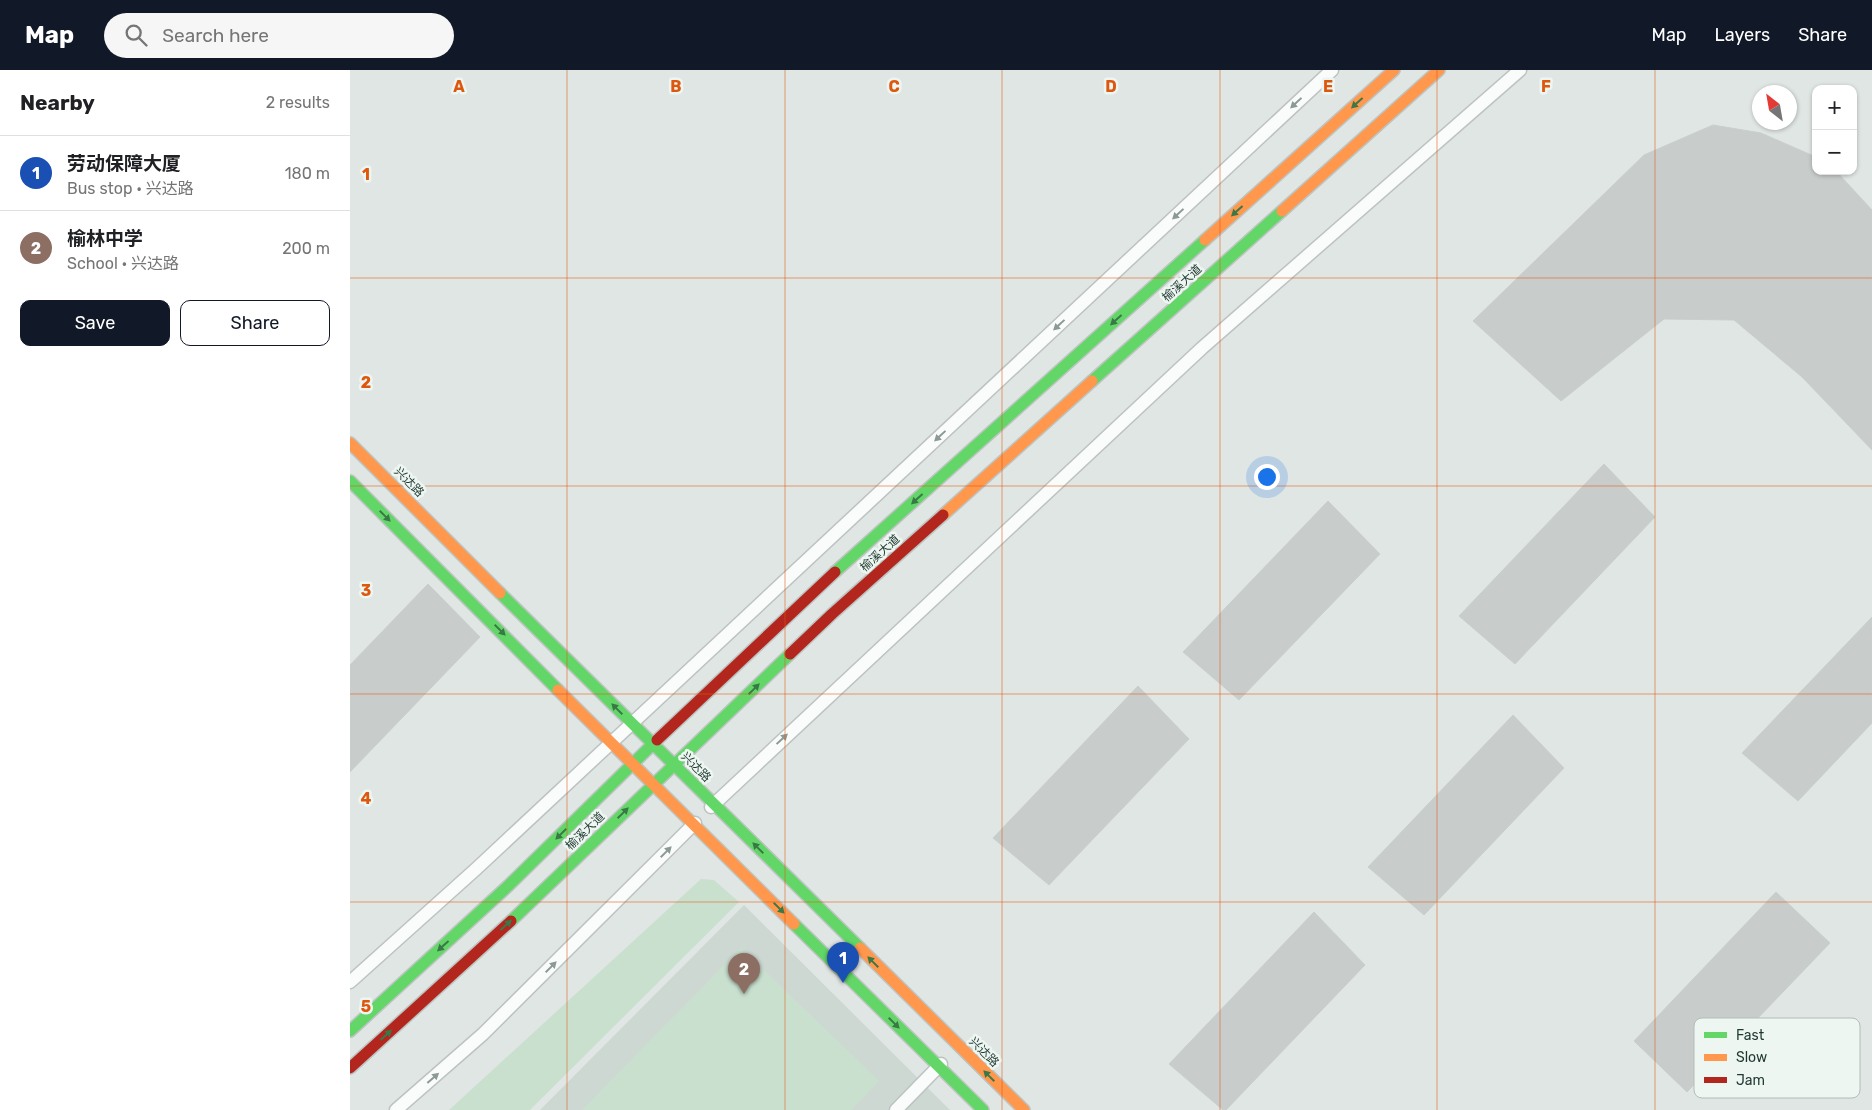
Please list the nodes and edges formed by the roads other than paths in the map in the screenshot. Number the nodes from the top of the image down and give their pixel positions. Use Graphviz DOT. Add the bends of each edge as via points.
graph roads {
  1 [pos="1332,70"];
  2 [pos="1394,70"];
  3 [pos="1440,70"];
  4 [pos="1520,70"];
  5 [pos="350,443"];
  6 [pos="350,481"];
  7 [pos="632,724"];
  8 [pos="612,742"];
  9 [pos="652,744"];
  10 [pos="633,763"];
  11 [pos="674,765"];
  12 [pos="653,785"];
  13 [pos="714,804"];
  14 [pos="694,824"];
  15 [pos="350,982"];
  16 [pos="350,1031"];
  17 [pos="959,1046"];
  18 [pos="939,1066"];
  19 [pos="350,1068"];
  20 [pos="396,1110"];
  21 [pos="896,1110"];
  22 [pos="983,1110"];
  23 [pos="1024,1110"];
  1 -- 7 [label="lane, one-way"];
  2 -- 9 [label="main road, 榆溪大道, one-way" via="812,594"];
  11 -- 3 [label="main road, 榆溪大道, one-way" via="832,614"];
  13 -- 4 [label="lane, one-way" via="1202,348"];
  7 -- 5 [label="main road, 兴达路, one-way"];
  6 -- 8 [label="main road, one-way"];
  7 -- 8 [label="lane"];
  7 -- 9 [label="main road, 兴达路"];
  8 -- 10 [label="main road"];
  8 -- 15 [label="lane" via="476,870"];
  9 -- 10 [label="main road, 榆溪大道"];
  9 -- 11 [label="main road, 兴达路"];
  10 -- 12 [label="main road"];
  10 -- 16 [label="main road, 榆溪大道, one-way" via="508,886"];
  11 -- 12 [label="main road, 榆溪大道"];
  11 -- 13 [label="main road, 兴达路"];
  12 -- 14 [label="main road"];
  19 -- 12 [label="main road, 榆溪大道, one-way"];
  13 -- 14 [label="lane"];
  17 -- 13 [label="main road, 兴达路, one-way"];
  14 -- 18 [label="main road, one-way"];
  20 -- 14 [label="lane, one-way" via="483,1034"];
  17 -- 18 [label="lane"];
  23 -- 17 [label="main road, 兴达路, one-way"];
  18 -- 21 [label="lane"];
  18 -- 22 [label="main road"];
}
